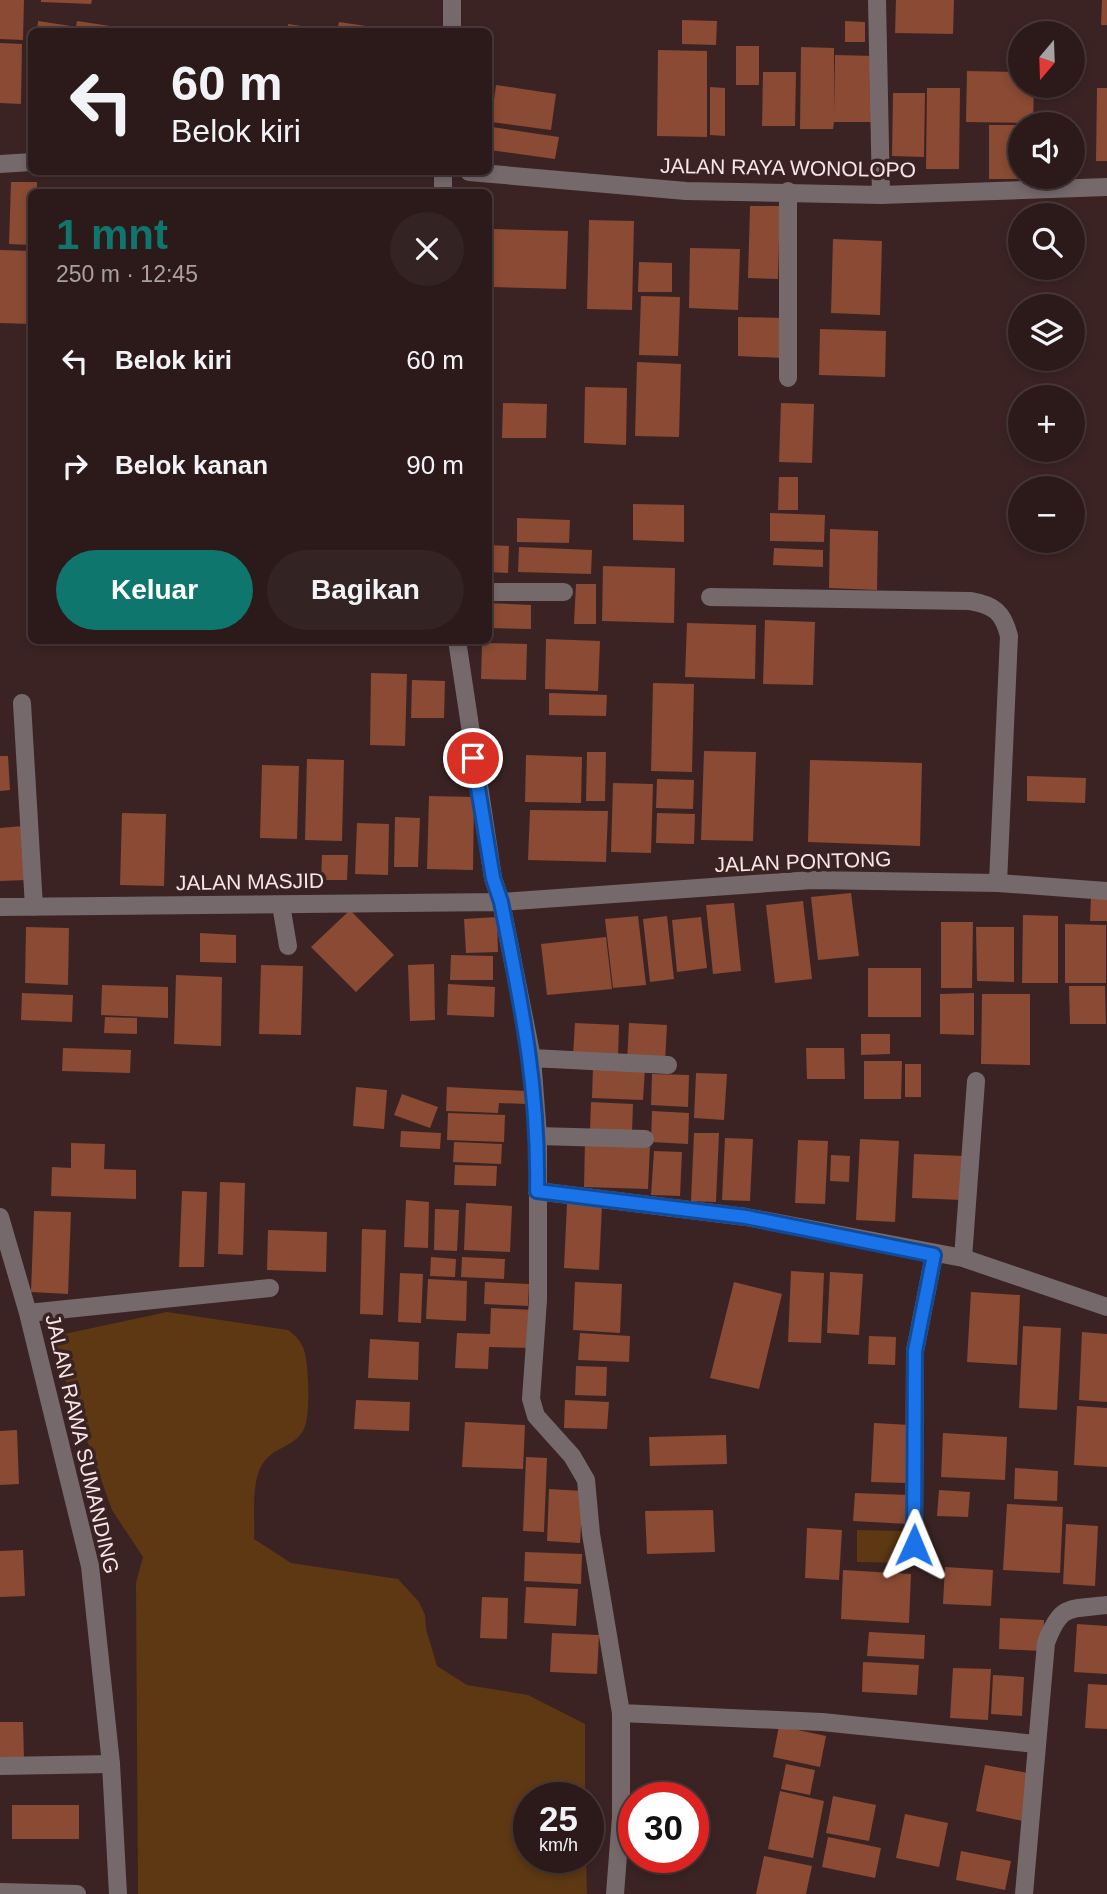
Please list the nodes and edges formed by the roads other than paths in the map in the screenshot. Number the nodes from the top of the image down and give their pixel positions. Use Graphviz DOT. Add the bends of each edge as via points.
graph roads {
  1 [pos="452,0"];
  2 [pos="877,0"];
  3 [pos="452,28"];
  4 [pos="28,162"];
  5 [pos="0,164"];
  6 [pos="492,174"];
  7 [pos="1107,187"];
  8 [pos="788,191"];
  9 [pos="881,195"];
  10 [pos="788,378"];
  11 [pos="492,592"];
  12 [pos="564,592"];
  13 [pos="710,597"];
  14 [pos="458,644"];
  15 [pos="22,703"];
  16 [pos="998,883"];
  17 [pos="1107,891"];
  18 [pos="501,902"];
  19 [pos="281,905"];
  20 [pos="0,907"];
  21 [pos="34,907"];
  22 [pos="288,946"];
  23 [pos="531,1058"];
  24 [pos="668,1065"];
  25 [pos="976,1081"];
  26 [pos="538,1136"];
  27 [pos="645,1139"];
  28 [pos="537,1191"];
  29 [pos="0,1217"];
  30 [pos="934,1255"];
  31 [pos="963,1258"];
  32 [pos="270,1288"];
  33 [pos="1107,1307"];
  34 [pos="28,1313"];
  35 [pos="914,1545"];
  36 [pos="1107,1605"];
  37 [pos="621,1713"];
  38 [pos="1036,1744"];
  39 [pos="111,1764"];
  40 [pos="0,1766"];
  41 [pos="0,1892"];
  42 [pos="77,1894"];
  43 [pos="118,1894"];
  44 [pos="615,1894"];
  45 [pos="1024,1894"];
  1 -- 3 [label="street"];
  2 -- 9 [label="street"];
  4 -- 5 [label="street"];
  6 -- 8 [label="street, JALAN RAYA WONOLOPO" via="686,191"];
  7 -- 9 [label="street, JALAN RAYA WONOLOPO"];
  8 -- 9 [label="street, JALAN RAYA WONOLOPO"];
  8 -- 10 [label="street"];
  11 -- 12 [label="street"];
  13 -- 16 [label="street" via="970,601 998,610 1009,636"];
  14 -- 18 [label="street" via="476,781"];
  15 -- 21 [label="street"];
  16 -- 17 [label="street, JALAN PONTONG"];
  16 -- 18 [label="street, JALAN PONTONG" via="812,880"];
  18 -- 19 [label="street, JALAN MASJID"];
  18 -- 23 [label="street"];
  19 -- 21 [label="street, JALAN MASJID"];
  19 -- 22 [label="street"];
  20 -- 21 [label="street, JALAN MASJID"];
  23 -- 24 [label="street"];
  23 -- 26 [label="street"];
  25 -- 31 [label="street"];
  26 -- 27 [label="street"];
  26 -- 28 [label="street"];
  28 -- 30 [label="street" via="746,1217"];
  28 -- 37 [label="street" via="538,1300 531,1399 536,1416 572,1456 586,1480"];
  29 -- 34 [label="street, JALAN RAWA SUMANDING"];
  30 -- 31 [label="street"];
  30 -- 35 [label="street" via="915,1351"];
  31 -- 33 [label="street"];
  32 -- 34 [label="street"];
  34 -- 39 [label="street, JALAN RAWA SUMANDING" via="90,1566"];
  36 -- 38 [label="street" via="1067,1610 1056,1617 1046,1643"];
  37 -- 38 [label="street" via="822,1722"];
  37 -- 44 [label="street"];
  38 -- 45 [label="street"];
  39 -- 40 [label="street"];
  39 -- 43 [label="street, JALAN RAWA SUMANDING"];
  41 -- 42 [label="street"];
}
